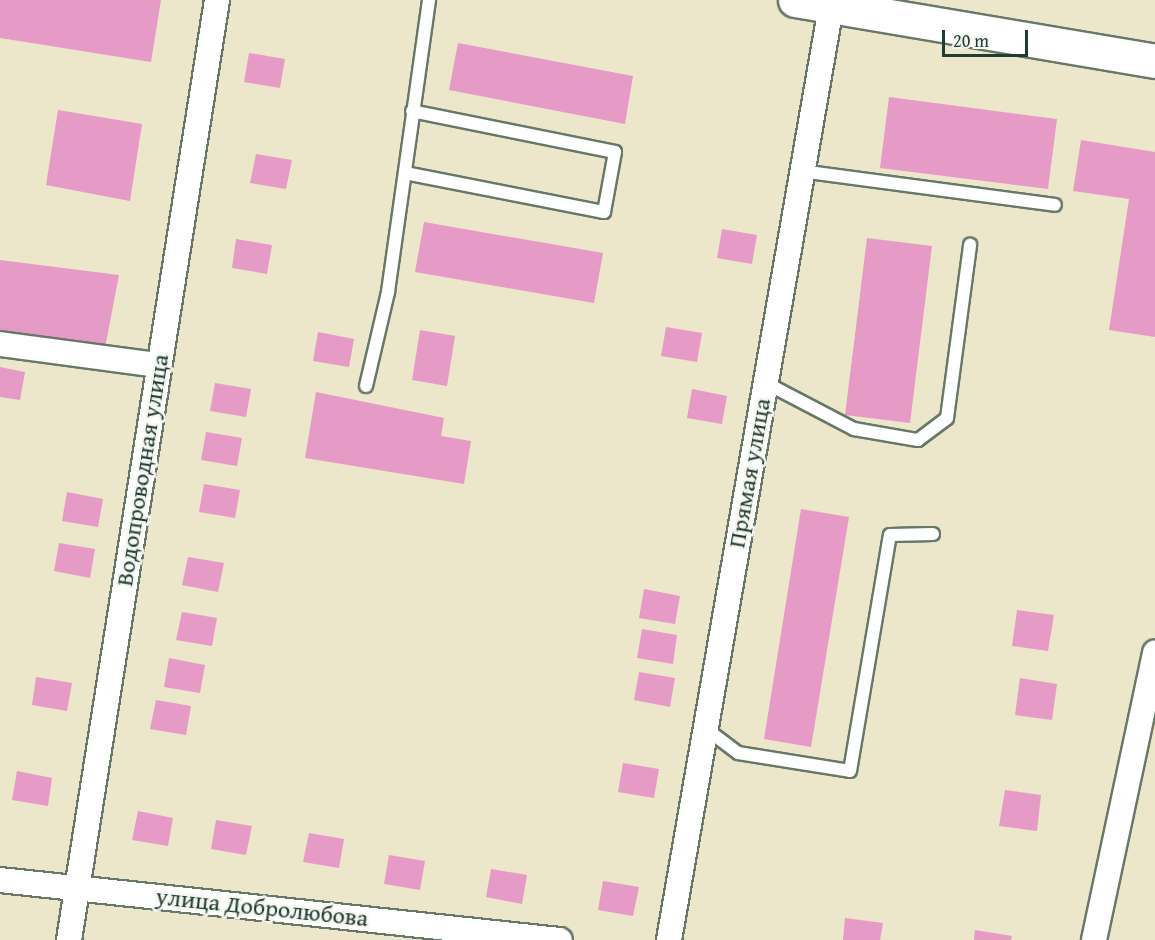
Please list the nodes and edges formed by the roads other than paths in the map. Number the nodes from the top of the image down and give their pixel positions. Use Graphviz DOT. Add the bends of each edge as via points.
graph roads {
  1 [pos="217,0"];
  2 [pos="429,0"];
  3 [pos="795,0"];
  4 [pos="846,6"];
  5 [pos="1155,61"];
  6 [pos="412,111"];
  7 [pos="801,171"];
  8 [pos="405,173"];
  9 [pos="1055,205"];
  10 [pos="970,245"];
  11 [pos="0,344"];
  12 [pos="158,365"];
  13 [pos="765,382"];
  14 [pos="366,386"];
  15 [pos="933,534"];
  16 [pos="1155,652"];
  17 [pos="1150,702"];
  18 [pos="705,728"];
  19 [pos="0,880"];
  20 [pos="77,887"];
  21 [pos="69,940"];
  22 [pos="560,940"];
  23 [pos="669,940"];
  24 [pos="1094,940"];
  1 -- 12 [label="street, Водопроводная улица"];
  2 -- 6 [label="lane"];
  3 -- 4 [label="main road"];
  4 -- 5 [label="main road"];
  4 -- 7 [label="street, Прямая улица"];
  6 -- 8 [label="lane"];
  6 -- 8 [label="lane" via="615,152 603,212"];
  7 -- 9 [label="lane"];
  7 -- 13 [label="street, Прямая улица"];
  8 -- 14 [label="lane" via="388,292"];
  10 -- 13 [label="lane" via="947,418 918,440 854,429"];
  11 -- 12 [label="street"];
  12 -- 20 [label="street, Водопроводная улица"];
  13 -- 18 [label="street, Прямая улица"];
  15 -- 18 [label="lane" via="890,535 850,771 738,753"];
  16 -- 17 [label="street"];
  17 -- 24 [label="street"];
  18 -- 23 [label="street, Прямая улица"];
  19 -- 20 [label="street, улица Добролюбова"];
  20 -- 21 [label="street, Водопроводная улица"];
  20 -- 22 [label="street, улица Добролюбова"];
}
